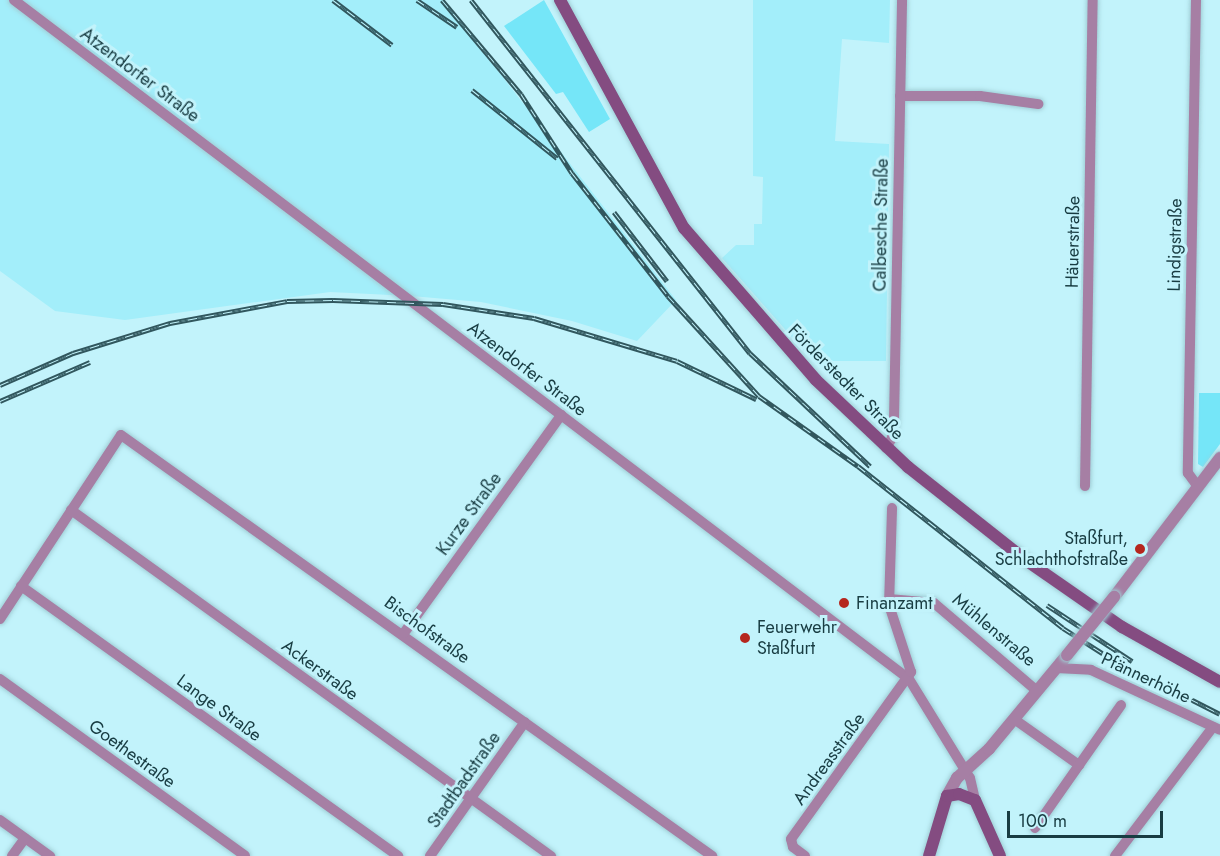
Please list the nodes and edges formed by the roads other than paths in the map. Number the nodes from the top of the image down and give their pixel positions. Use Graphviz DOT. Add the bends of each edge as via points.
graph roads {
  1 [pos="14,0"];
  2 [pos="560,0"];
  3 [pos="902,0"];
  4 [pos="1093,0"];
  5 [pos="1196,0"];
  6 [pos="900,96"];
  7 [pos="1038,104"];
  8 [pos="561,415"];
  9 [pos="886,448"];
  10 [pos="1220,458"];
  11 [pos="1085,486"];
  12 [pos="1198,487"];
  13 [pos="892,508"];
  14 [pos="71,510"];
  15 [pos="21,586"];
  16 [pos="889,599"];
  17 [pos="0,619"];
  18 [pos="404,633"];
  19 [pos="1056,668"];
  20 [pos="0,679"];
  21 [pos="909,680"];
  22 [pos="1220,682"];
  23 [pos="1037,691"];
  24 [pos="1121,705"];
  25 [pos="1014,719"];
  26 [pos="525,722"];
  27 [pos="1216,728"];
  28 [pos="1079,765"];
  29 [pos="965,771"];
  30 [pos="948,796"];
  31 [pos="470,799"];
  32 [pos="975,800"];
  33 [pos="0,820"];
  34 [pos="1035,828"];
  35 [pos="25,838"];
  36 [pos="12,856"];
  37 [pos="50,856"];
  38 [pos="245,856"];
  39 [pos="398,856"];
  40 [pos="430,856"];
  41 [pos="550,856"];
  42 [pos="712,856"];
  43 [pos="805,856"];
  44 [pos="929,856"];
  45 [pos="1000,856"];
  46 [pos="1115,856"];
  1 -- 8 [label="street, Atzendorfer Straße"];
  2 -- 9 [label="main road, Förderstedter Straße" via="684,228 776,337"];
  3 -- 6 [label="street, Calbesche Straße"];
  4 -- 11 [label="street, Häuerstraße"];
  5 -- 12 [label="street, Lindigstraße" via="1188,473"];
  6 -- 7 [label="street" via="980,96"];
  6 -- 9 [label="street, Calbesche Straße" via="894,420 892,438"];
  8 -- 18 [label="street, Kurze Straße"];
  8 -- 21 [label="street, Atzendorfer Straße"];
  9 -- 22 [label="main road, Förderstedter Straße" via="1059,584 1134,634"];
  10 -- 12 [label="street"];
  12 -- 19 [label="street, bridge"];
  13 -- 16 [label="street"];
  14 -- 15 [label="street"];
  14 -- 18 [label="street, Bischofstraße" via="120,435"];
  14 -- 31 [label="street, Ackerstraße"];
  15 -- 17 [label="street"];
  15 -- 39 [label="street, Lange Straße"];
  16 -- 21 [label="street" via="910,661"];
  16 -- 23 [label="street, Mühlenstraße" via="934,603"];
  18 -- 26 [label="street, Bischofstraße"];
  19 -- 23 [label="street"];
  19 -- 27 [label="street, Pfännerhöhe" via="1090,670"];
  20 -- 38 [label="street, Goethestraße"];
  21 -- 29 [label="street, Atzendorfer Straße"];
  21 -- 43 [label="street, Andreasstraße" via="792,838 793,847"];
  23 -- 25 [label="street"];
  24 -- 28 [label="street"];
  25 -- 28 [label="street"];
  25 -- 29 [label="street"];
  26 -- 31 [label="street, Stadtbadstraße"];
  26 -- 42 [label="street, Bischofstraße"];
  27 -- 46 [label="street"];
  28 -- 34 [label="street"];
  29 -- 30 [label="street"];
  29 -- 32 [label="street, Atzendorfer Straße"];
  30 -- 32 [label="main road" via="959,794"];
  30 -- 44 [label="main road"];
  31 -- 40 [label="street, Stadtbadstraße"];
  31 -- 41 [label="street, Ackerstraße"];
  32 -- 45 [label="main road"];
  33 -- 35 [label="street"];
  35 -- 36 [label="street"];
  35 -- 37 [label="street"];
}
